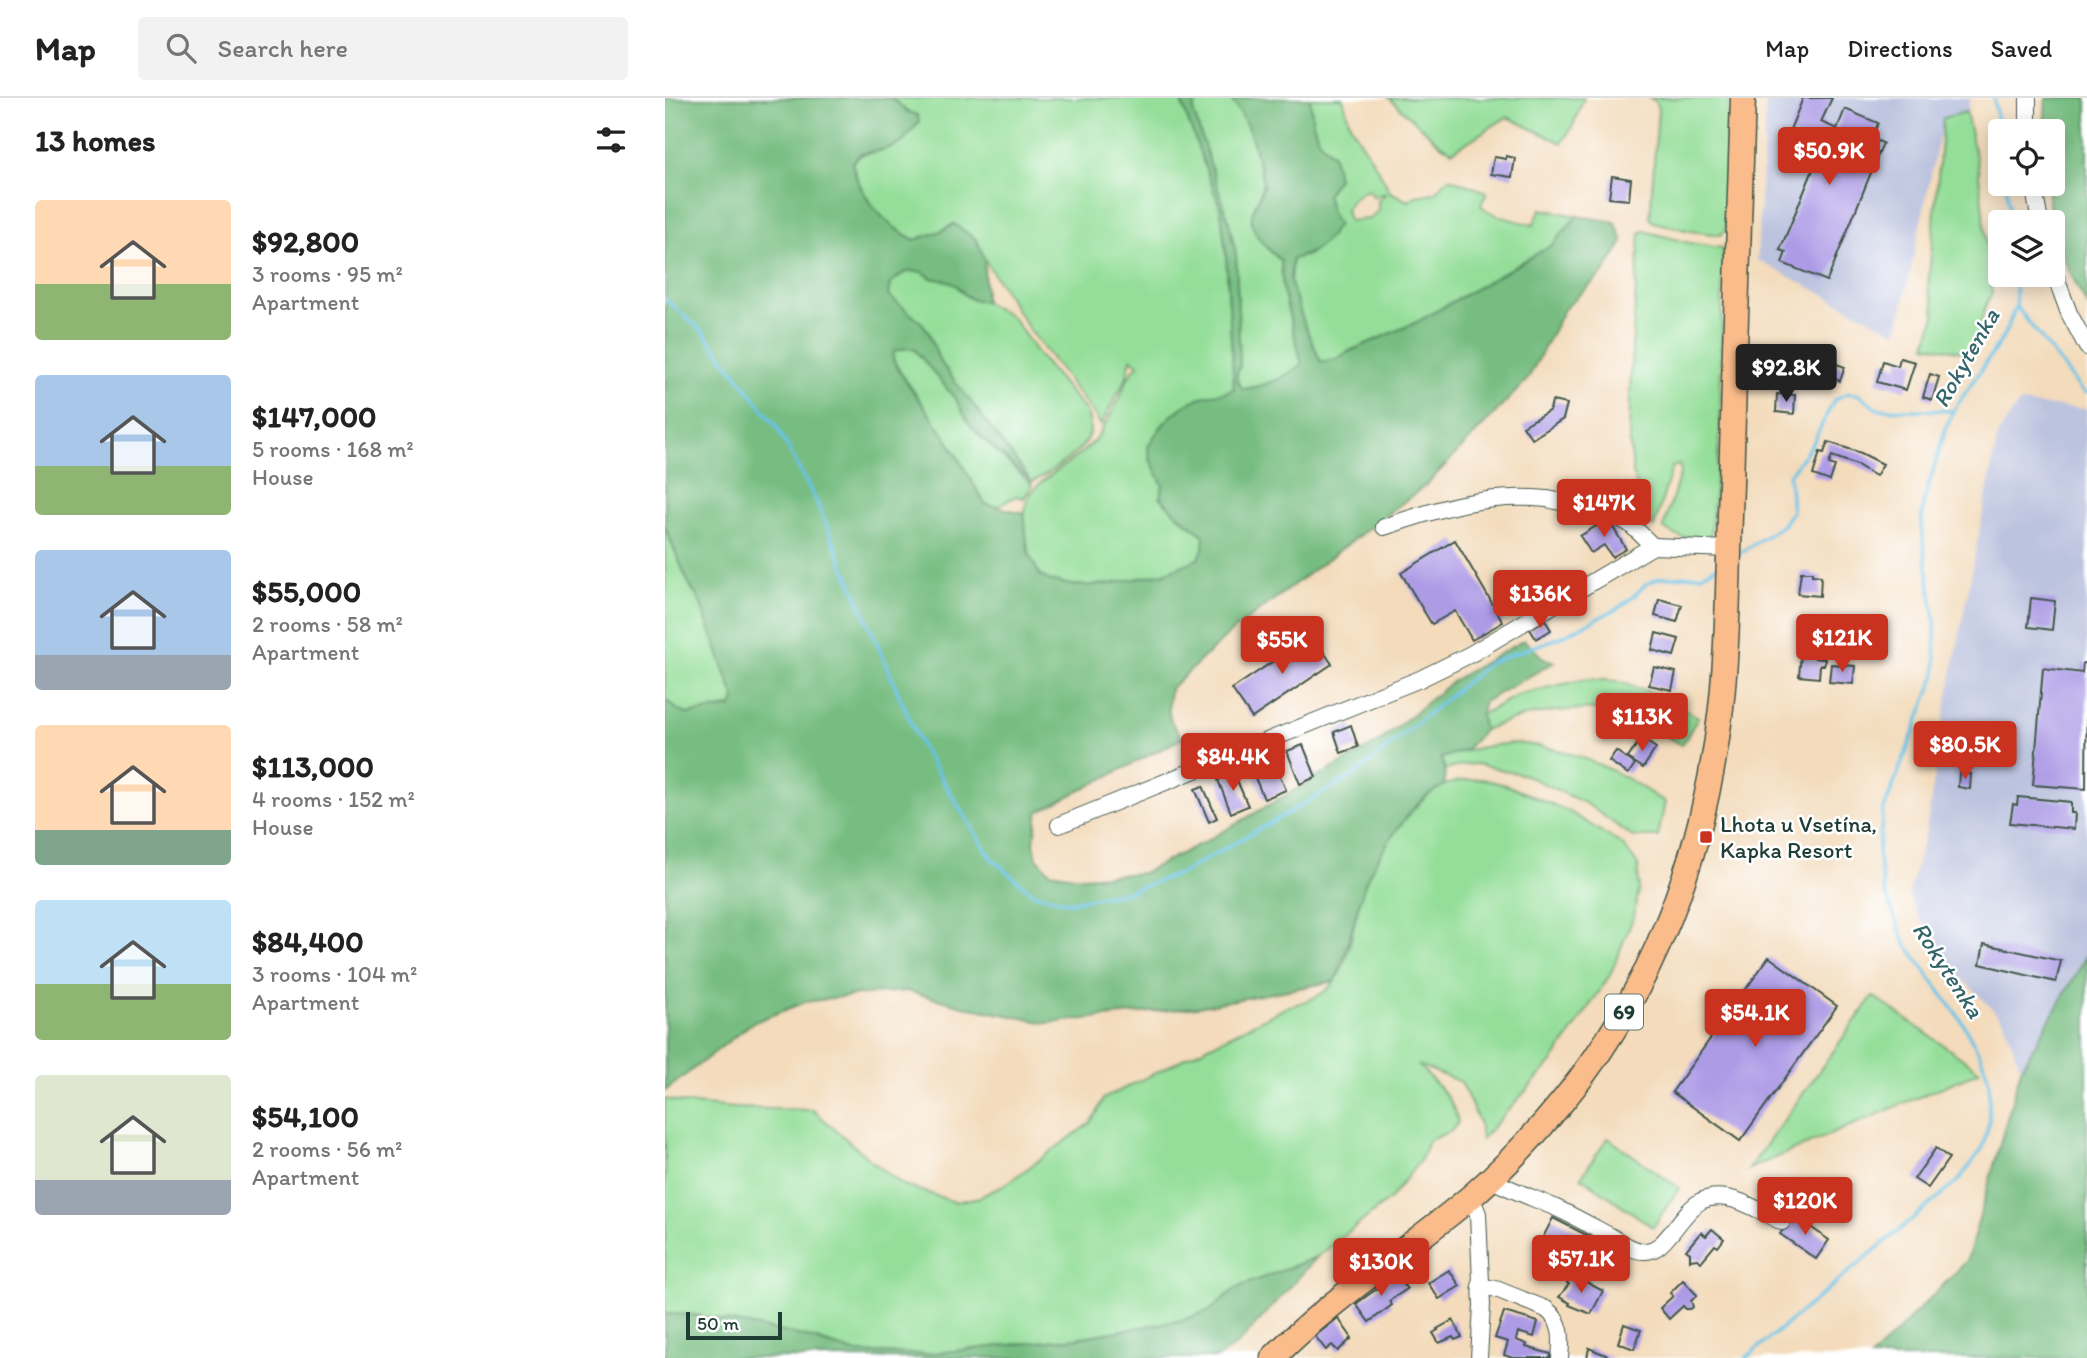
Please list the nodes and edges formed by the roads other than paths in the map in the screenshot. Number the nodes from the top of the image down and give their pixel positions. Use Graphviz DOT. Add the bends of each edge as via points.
graph roads {
  1 [pos="1743,98"];
  2 [pos="2028,98"];
  3 [pos="2028,119"];
  4 [pos="2059,287"];
  5 [pos="2087,347"];
  6 [pos="1384,527"];
  7 [pos="1653,546"];
  8 [pos="1728,557"];
  9 [pos="1059,825"];
  10 [pos="1490,1179"];
  11 [pos="1471,1196"];
  12 [pos="1782,1222"];
  13 [pos="1480,1286"];
  14 [pos="1273,1358"];
  15 [pos="1479,1358"];
  16 [pos="1560,1358"];
  1 -- 8 [label="main road, 69"];
  2 -- 3 [label="street"];
  4 -- 5 [label="street"];
  6 -- 7 [label="street" via="1463,503 1550,499 1626,521"];
  7 -- 8 [label="street"];
  7 -- 9 [label="street" via="1471,654 1420,679"];
  8 -- 10 [label="main road, 69" via="1724,668 1713,761 1694,848 1670,916 1639,986 1607,1040 1566,1098"];
  10 -- 11 [label="main road, 69"];
  10 -- 12 [label="street" via="1641,1251 1663,1243 1694,1206 1709,1198 1732,1199"];
  11 -- 13 [label="street" via="1478,1214"];
  11 -- 14 [label="main road, 69" via="1300,1331"];
  13 -- 15 [label="street"];
  13 -- 16 [label="street" via="1551,1313 1560,1325"];
}
